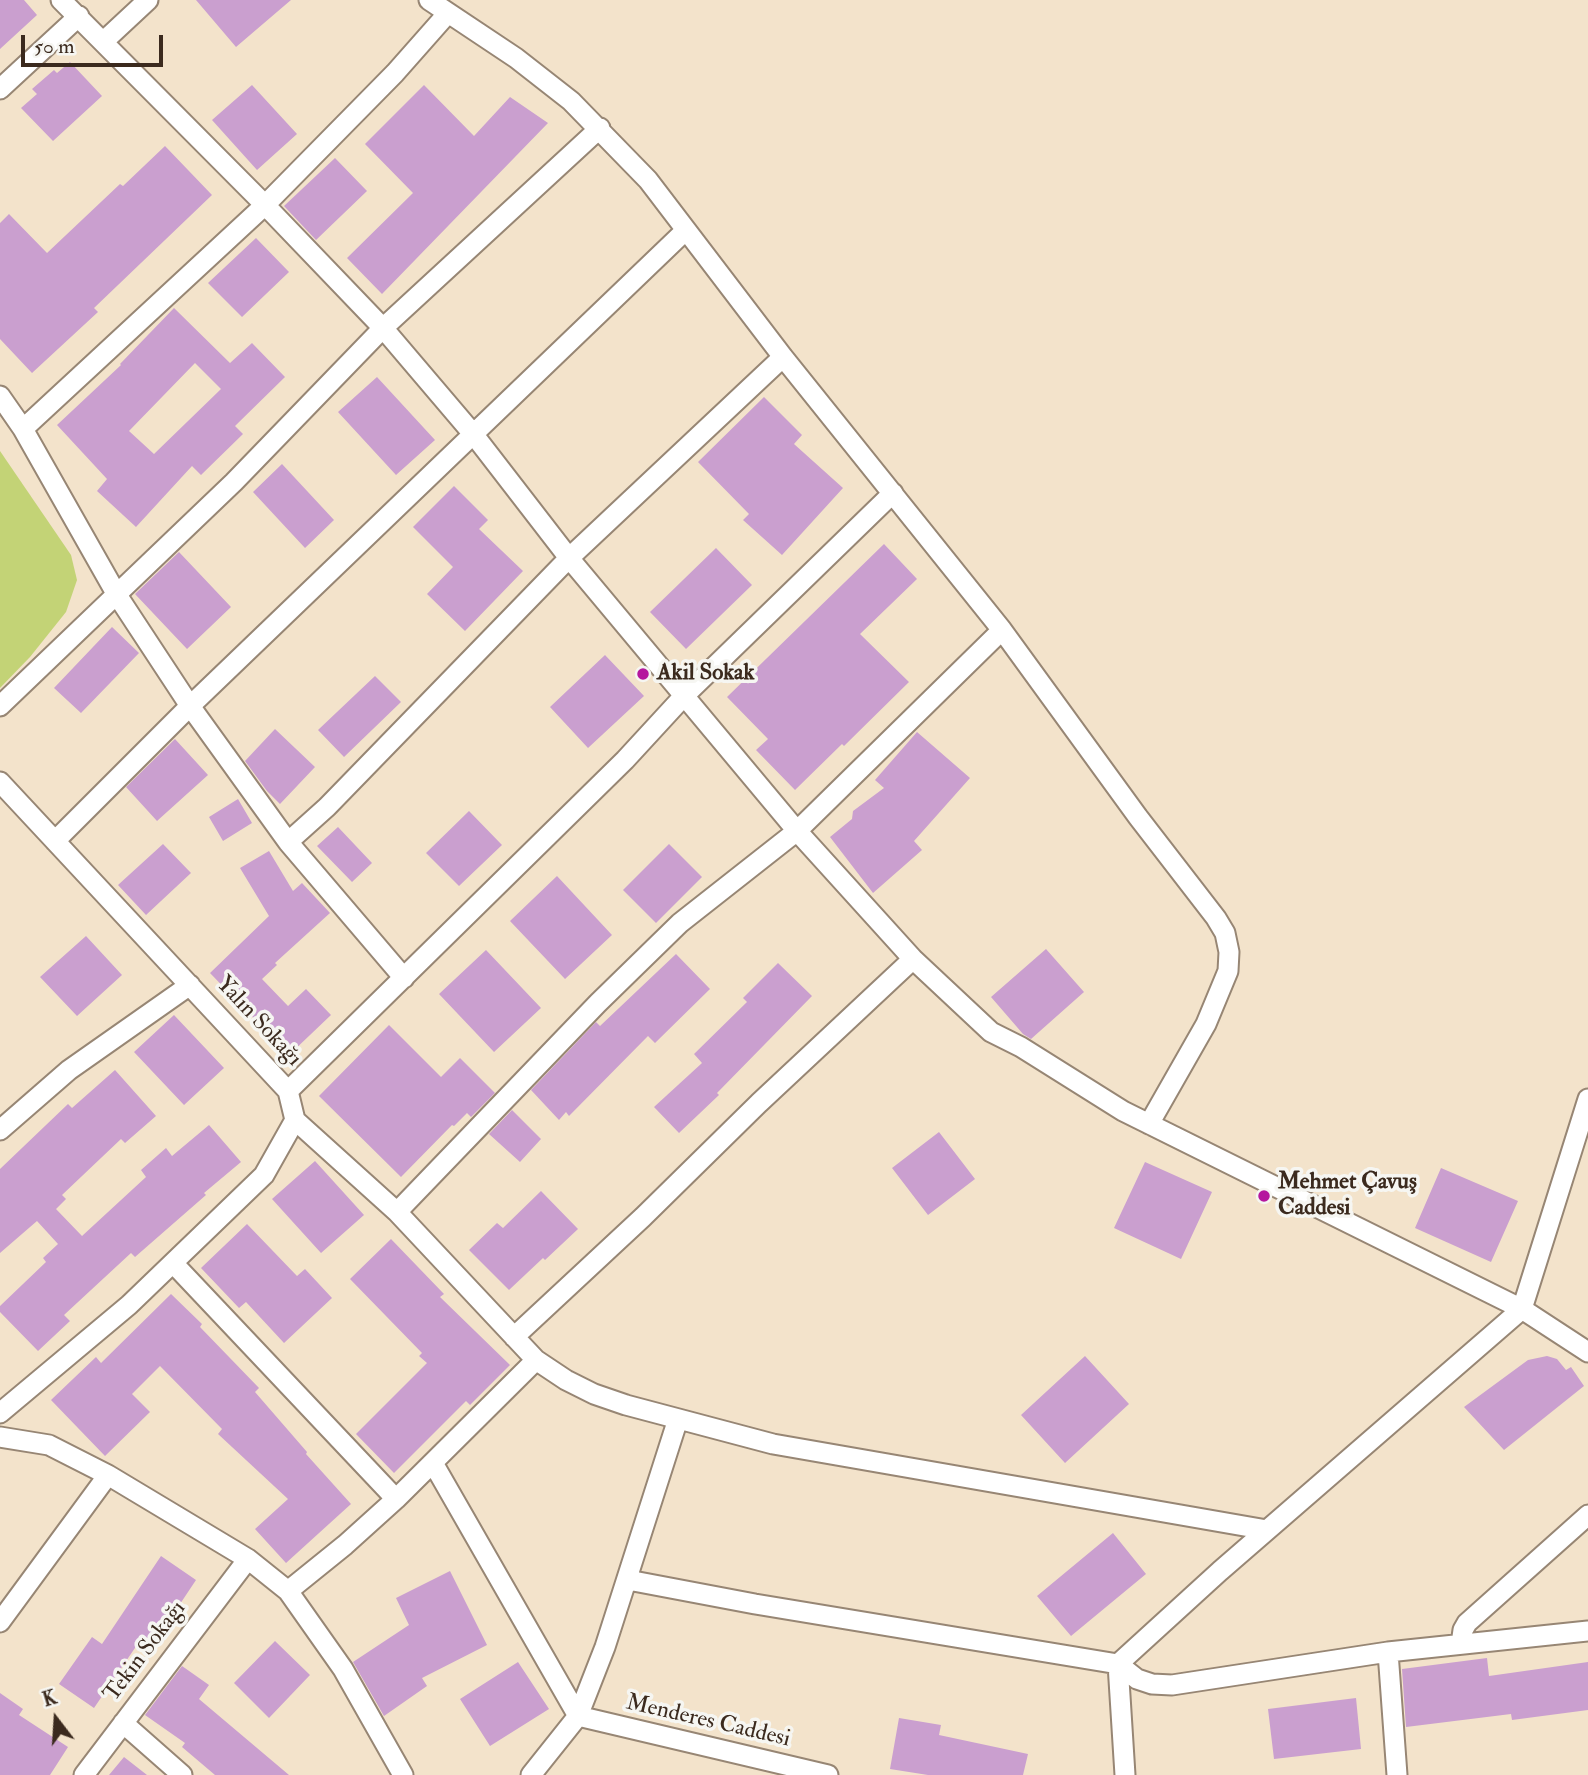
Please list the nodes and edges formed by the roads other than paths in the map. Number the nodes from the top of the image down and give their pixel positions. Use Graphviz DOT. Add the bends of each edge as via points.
graph roads {
  1 [pos="61,0"];
  2 [pos="148,0"];
  3 [pos="429,0"];
  4 [pos="448,13"];
  5 [pos="79,16"];
  6 [pos="104,41"];
  7 [pos="0,89"];
  8 [pos="600,128"];
  9 [pos="265,205"];
  10 [pos="686,230"];
  11 [pos="383,328"];
  12 [pos="783,357"];
  13 [pos="0,396"];
  14 [pos="23,429"];
  15 [pos="474,435"];
  16 [pos="893,493"];
  17 [pos="569,558"];
  18 [pos="117,595"];
  19 [pos="1002,629"];
  20 [pos="683,697"];
  21 [pos="0,706"];
  22 [pos="190,706"];
  23 [pos="0,782"];
  24 [pos="797,831"];
  25 [pos="55,841"];
  26 [pos="288,842"];
  27 [pos="913,959"];
  28 [pos="404,978"];
  29 [pos="190,985"];
  30 [pos="289,1091"];
  31 [pos="1588,1099"];
  32 [pos="295,1120"];
  33 [pos="1149,1124"];
  34 [pos="0,1130"];
  35 [pos="397,1212"];
  36 [pos="173,1263"];
  37 [pos="1522,1308"];
  38 [pos="514,1337"];
  39 [pos="1588,1352"];
  40 [pos="536,1360"];
  41 [pos="0,1413"];
  42 [pos="678,1419"];
  43 [pos="0,1437"];
  44 [pos="433,1463"];
  45 [pos="108,1475"];
  46 [pos="396,1499"];
  47 [pos="1588,1515"];
  48 [pos="1267,1530"];
  49 [pos="248,1559"];
  50 [pos="628,1580"];
  51 [pos="288,1591"];
  52 [pos="0,1622"];
  53 [pos="1588,1631"];
  54 [pos="1461,1644"];
  55 [pos="1388,1652"];
  56 [pos="1118,1664"];
  57 [pos="578,1716"];
  58 [pos="123,1723"];
  59 [pos="85,1775"];
  60 [pos="182,1775"];
  61 [pos="403,1775"];
  62 [pos="531,1775"];
  63 [pos="828,1775"];
  64 [pos="1125,1775"];
  65 [pos="1397,1775"];
  1 -- 5 [label="street"];
  2 -- 6 [label="street"];
  3 -- 4 [label="street"];
  4 -- 8 [label="street" via="516,58"];
  4 -- 9 [label="street"];
  5 -- 6 [label="street"];
  5 -- 7 [label="street"];
  6 -- 9 [label="street"];
  8 -- 10 [label="street"];
  8 -- 11 [label="street"];
  9 -- 11 [label="street"];
  9 -- 14 [label="street"];
  10 -- 12 [label="street"];
  10 -- 15 [label="street"];
  11 -- 15 [label="street"];
  11 -- 18 [label="street"];
  12 -- 16 [label="street"];
  12 -- 17 [label="street"];
  13 -- 14 [label="street"];
  14 -- 18 [label="street"];
  15 -- 17 [label="street"];
  15 -- 22 [label="street"];
  16 -- 19 [label="street"];
  16 -- 20 [label="street"];
  17 -- 20 [label="street"];
  17 -- 26 [label="street"];
  18 -- 21 [label="street"];
  18 -- 22 [label="street"];
  19 -- 24 [label="street"];
  19 -- 33 [label="street" via="1225,933 1228,971 1206,1024"];
  20 -- 24 [label="street"];
  20 -- 28 [label="street"];
  22 -- 25 [label="street"];
  22 -- 26 [label="street"];
  23 -- 25 [label="street, Yalın Sokağı"];
  24 -- 27 [label="street"];
  24 -- 35 [label="street" via="680,923"];
  25 -- 29 [label="street, Yalın Sokağı"];
  26 -- 28 [label="street"];
  27 -- 33 [label="street" via="991,1032"];
  27 -- 38 [label="street"];
  28 -- 30 [label="street"];
  29 -- 30 [label="street, Yalın Sokağı"];
  29 -- 34 [label="street" via="69,1070"];
  30 -- 32 [label="street, Yalın Sokağı"];
  31 -- 37 [label="street"];
  32 -- 35 [label="street"];
  32 -- 36 [label="street" via="264,1175"];
  33 -- 37 [label="street"];
  35 -- 38 [label="street"];
  36 -- 41 [label="street" via="130,1305"];
  36 -- 46 [label="street"];
  37 -- 39 [label="street"];
  37 -- 48 [label="street"];
  38 -- 40 [label="street"];
  40 -- 42 [label="street" via="594,1394"];
  40 -- 44 [label="street"];
  42 -- 48 [label="street" via="774,1444"];
  42 -- 50 [label="street"];
  43 -- 45 [label="street" via="49,1445"];
  44 -- 46 [label="street"];
  44 -- 57 [label="street"];
  45 -- 49 [label="street"];
  45 -- 52 [label="street"];
  46 -- 51 [label="street"];
  47 -- 54 [label="street" via="1474,1616 1463,1630"];
  48 -- 56 [label="street"];
  49 -- 51 [label="street"];
  49 -- 58 [label="street, Tekin Sokağı"];
  50 -- 56 [label="street"];
  50 -- 57 [label="street"];
  51 -- 61 [label="street" via="343,1669"];
  53 -- 54 [label="street"];
  54 -- 55 [label="street"];
  55 -- 56 [label="street" via="1172,1685 1137,1679"];
  55 -- 65 [label="street"];
  56 -- 64 [label="street"];
  57 -- 62 [label="street"];
  57 -- 63 [label="street, Menderes Caddesi"];
  58 -- 59 [label="street, Tekin Sokağı"];
  58 -- 60 [label="street"];
}
